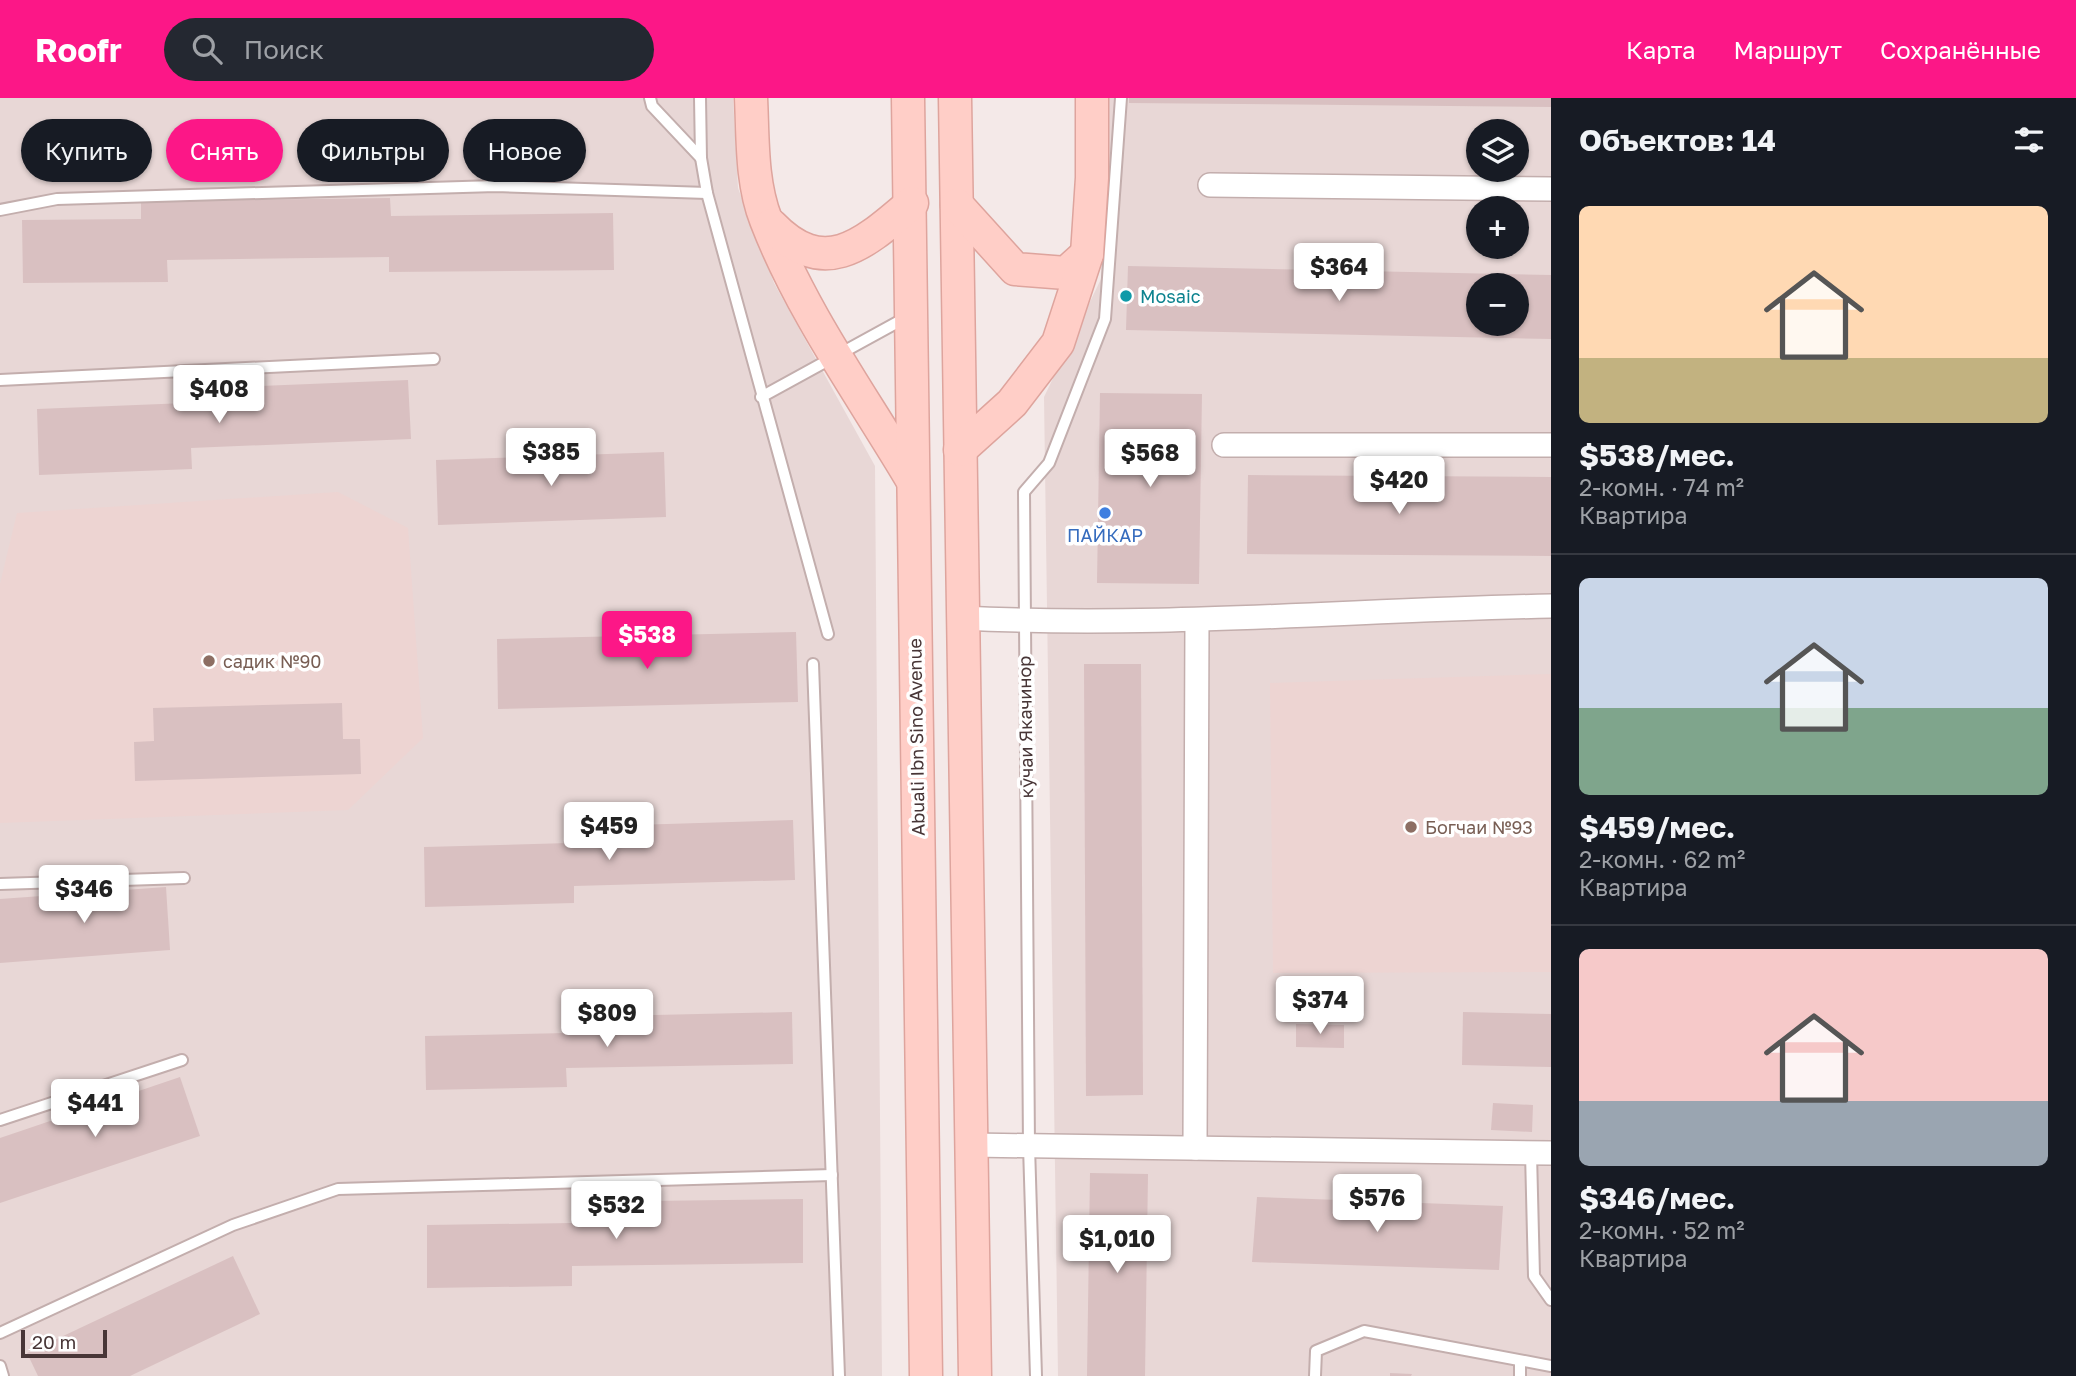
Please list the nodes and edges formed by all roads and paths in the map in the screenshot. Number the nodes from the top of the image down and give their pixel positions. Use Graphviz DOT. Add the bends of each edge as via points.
graph roads {
  1 [pos="650,98"];
  2 [pos="700,98"];
  3 [pos="751,98"];
  4 [pos="908,98"];
  5 [pos="955,98"];
  6 [pos="1091,98"];
  7 [pos="1121,98"];
  8 [pos="701,158"];
  9 [pos="1210,185"];
  10 [pos="1551,189"];
  11 [pos="707,194"];
  12 [pos="912,203"];
  13 [pos="957,205"];
  14 [pos="0,210"];
  15 [pos="765,219"];
  16 [pos="1087,254"];
  17 [pos="912,314"];
  18 [pos="838,357"];
  19 [pos="434,359"];
  20 [pos="0,380"];
  21 [pos="761,397"];
  22 [pos="1224,445"];
  23 [pos="1551,445"];
  24 [pos="961,450"];
  25 [pos="912,479"];
  26 [pos="1551,606"];
  27 [pos="962,618"];
  28 [pos="1197,620"];
  29 [pos="1024,621"];
  30 [pos="828,634"];
  31 [pos="813,664"];
  32 [pos="184,878"];
  33 [pos="0,884"];
  34 [pos="182,1060"];
  35 [pos="0,1120"];
  36 [pos="971,1145"];
  37 [pos="1028,1146"];
  38 [pos="1195,1148"];
  39 [pos="1541,1153"];
  40 [pos="832,1174"];
  41 [pos="1551,1300"];
  42 [pos="0,1333"];
  43 [pos="1520,1361"];
  44 [pos="0,1366"];
  45 [pos="1551,1366"];
  46 [pos="3,1376"];
  47 [pos="839,1376"];
  48 [pos="926,1376"];
  49 [pos="975,1376"];
  50 [pos="1036,1376"];
  51 [pos="1315,1376"];
  52 [pos="1520,1376"];
  1 -- 8 [label="lane" via="652,106"];
  2 -- 8 [label="lane"];
  3 -- 15 [label="main road" via="755,179"];
  4 -- 12 [label="main road, Abuali Ibn Sino Avenue"];
  5 -- 13 [label="main road"];
  6 -- 16 [label="main road"];
  7 -- 29 [label="lane, кӯчаи Якачинор" via="1105,319 1049,463 1024,492"];
  8 -- 11 [label="lane"];
  9 -- 10 [label="street"];
  11 -- 14 [label="lane" via="496,186 57,199"];
  11 -- 21 [label="lane"];
  12 -- 15 [label="main road" via="848,251 816,254 787,241"];
  12 -- 17 [label="main road, Abuali Ibn Sino Avenue"];
  13 -- 16 [label="main road" via="1015,269 1066,273"];
  13 -- 24 [label="main road"];
  15 -- 18 [label="main road" via="806,306"];
  16 -- 24 [label="main road" via="1058,343 1012,403"];
  17 -- 18 [label="lane"];
  17 -- 25 [label="main road, Abuali Ibn Sino Avenue"];
  18 -- 21 [label="lane"];
  18 -- 25 [label="main road"];
  19 -- 20 [label="lane"];
  21 -- 30 [label="lane"];
  22 -- 23 [label="street"];
  24 -- 27 [label="main road"];
  25 -- 48 [label="main road, Abuali Ibn Sino Avenue"];
  26 -- 28 [label="street" via="1384,609"];
  27 -- 29 [label="street"];
  27 -- 36 [label="main road"];
  28 -- 29 [label="street"];
  28 -- 38 [label="street"];
  29 -- 37 [label="lane, кӯчаи Якачинор"];
  31 -- 40 [label="lane"];
  32 -- 33 [label="lane"];
  34 -- 35 [label="lane"];
  36 -- 37 [label="street"];
  36 -- 49 [label="main road"];
  37 -- 38 [label="street"];
  37 -- 50 [label="lane, кӯчаи Якачинор"];
  38 -- 39 [label="street"];
  39 -- 41 [label="lane" via="1534,1276"];
  40 -- 42 [label="lane" via="338,1189 233,1225"];
  40 -- 47 [label="lane"];
  43 -- 45 [label="lane"];
  43 -- 51 [label="lane" via="1364,1331 1315,1351"];
  43 -- 52 [label="lane"];
  44 -- 46 [label="lane"];
}
